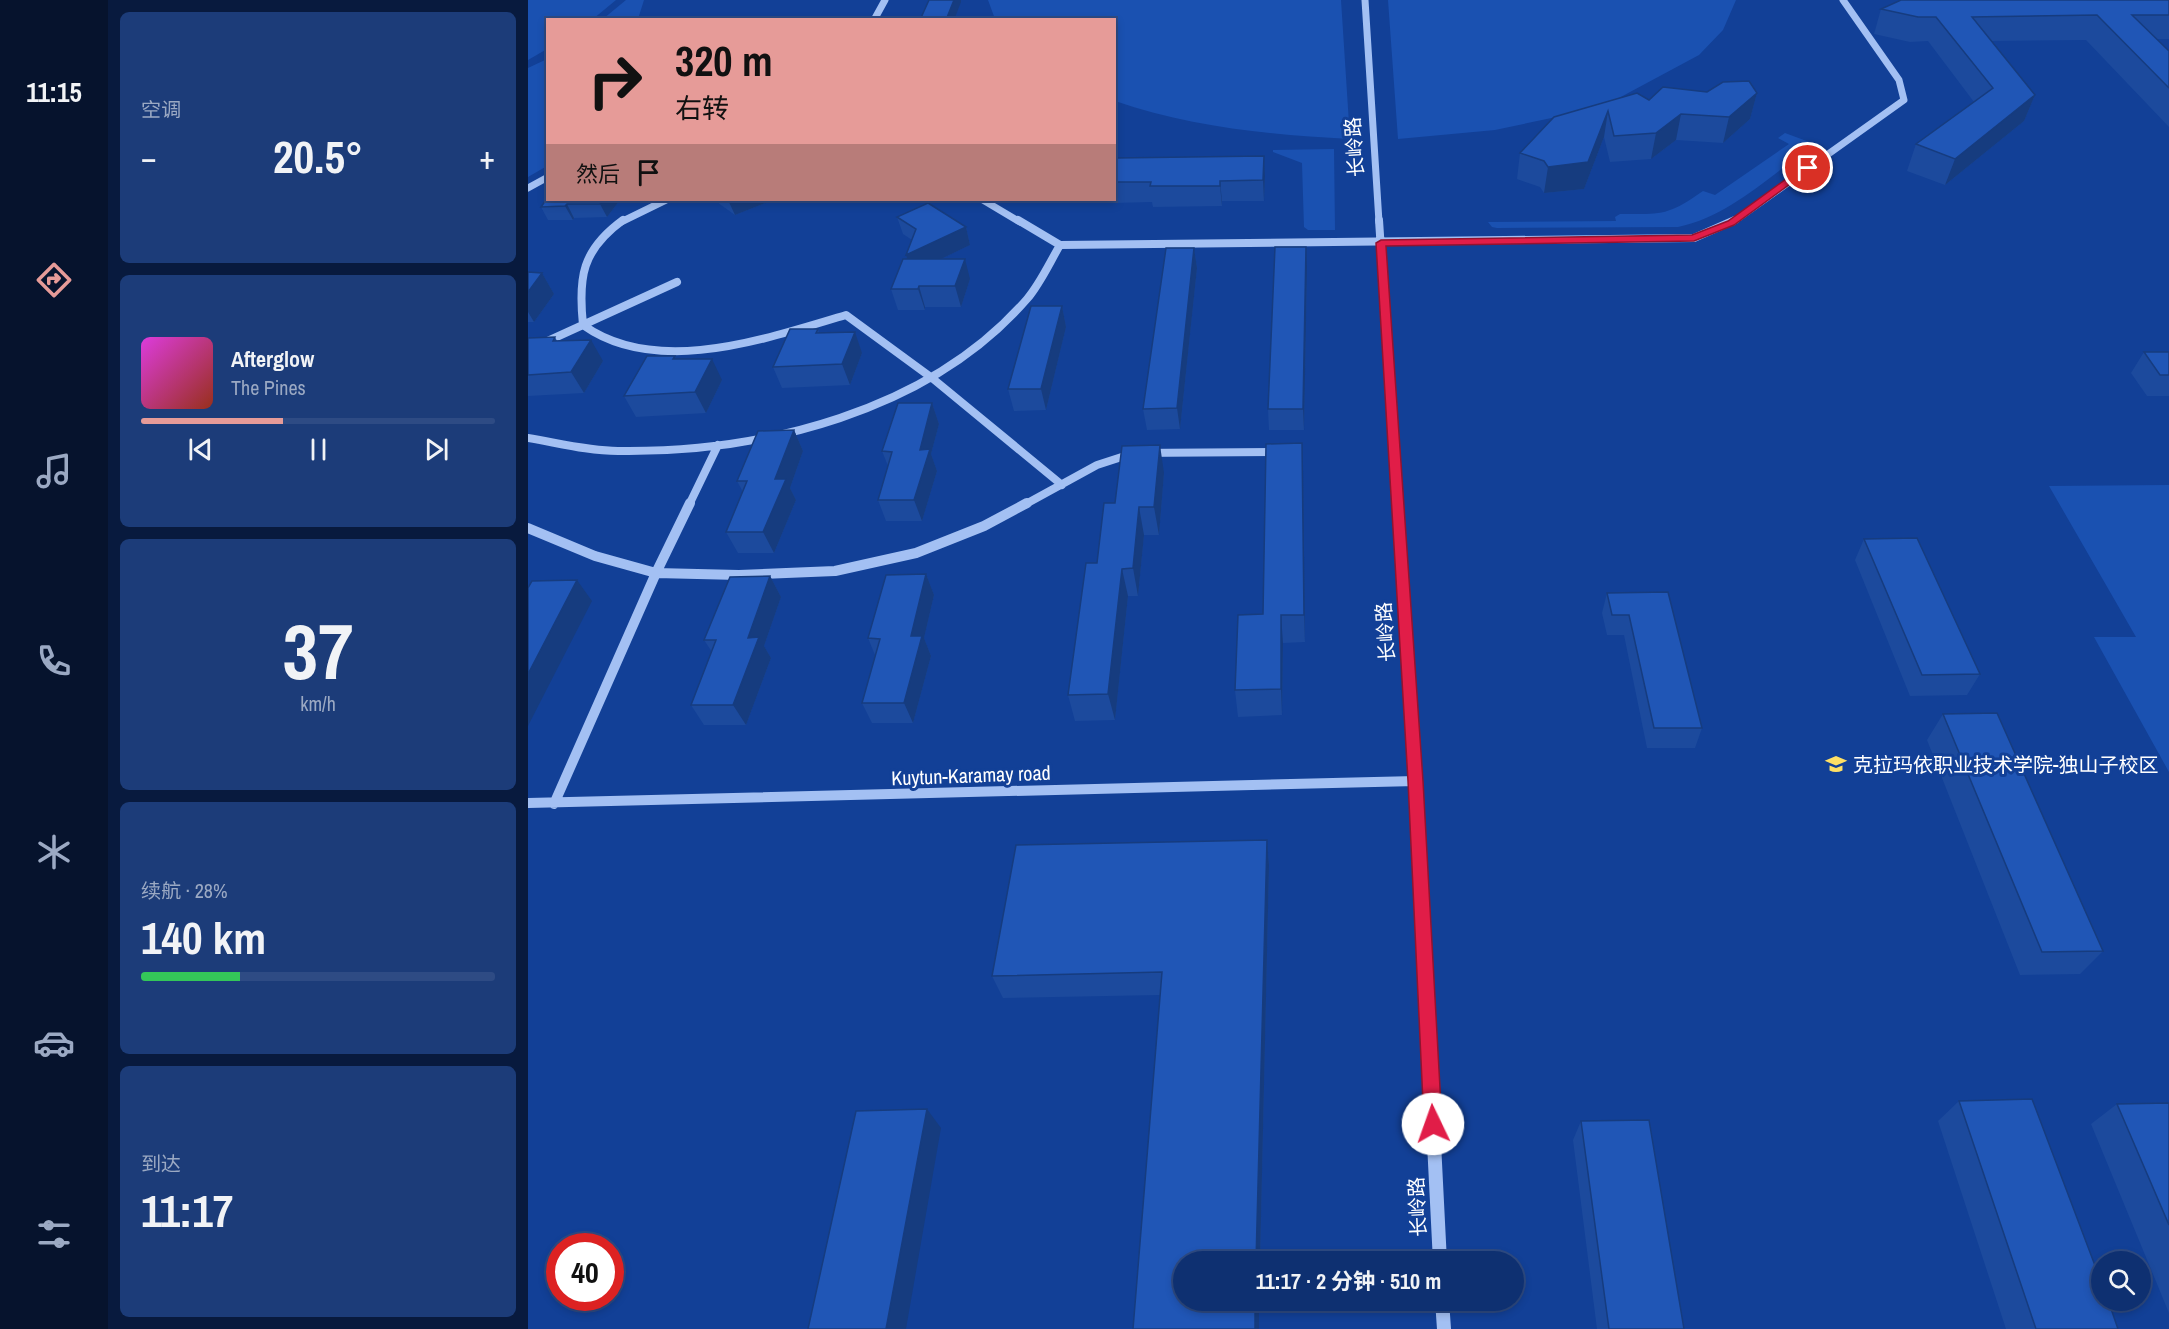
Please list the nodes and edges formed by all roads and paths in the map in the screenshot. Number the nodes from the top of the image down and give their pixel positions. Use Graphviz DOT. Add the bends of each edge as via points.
graph roads {
  1 [pos="885,0"];
  2 [pos="1365,0"];
  3 [pos="1843,0"];
  4 [pos="875,18"];
  5 [pos="546,178"];
  6 [pos="528,188"];
  7 [pos="663,201"];
  8 [pos="985,201"];
  9 [pos="1381,243"];
  10 [pos="1060,245"];
  11 [pos="676,282"];
  12 [pos="583,325"];
  13 [pos="528,350"];
  14 [pos="932,378"];
  15 [pos="528,438"];
  16 [pos="718,445"];
  17 [pos="1294,452"];
  18 [pos="1062,485"];
  19 [pos="528,528"];
  20 [pos="656,573"];
  21 [pos="1416,781"];
  22 [pos="528,803"];
  23 [pos="554,804"];
  24 [pos="1439,1251"];
  25 [pos="1443,1311"];
  26 [pos="1444,1329"];
  1 -- 4 [label="street"];
  2 -- 9 [label="street, 长岭路"];
  3 -- 9 [label="street" via="1899,81 1904,100 1731,223 1694,238"];
  5 -- 6 [label="street"];
  7 -- 12 [label="street" via="640,210 592,246 582,266 579,301"];
  8 -- 10 [label="street"];
  9 -- 10 [label="street"];
  9 -- 21 [label="street, 长岭路"];
  10 -- 14 [label="street" via="1044,276 1002,327 961,362"];
  11 -- 12 [label="street"];
  12 -- 13 [label="street"];
  12 -- 14 [label="street" via="605,339 646,349 677,351 720,348 846,315"];
  14 -- 16 [label="street" via="855,412 787,432"];
  14 -- 18 [label="street"];
  15 -- 16 [label="street" via="616,451"];
  16 -- 20 [label="street"];
  17 -- 18 [label="street" via="1134,453 1097,465"];
  18 -- 20 [label="street" via="984,526 904,556 835,571"];
  19 -- 20 [label="street" via="595,556"];
  20 -- 23 [label="street"];
  21 -- 23 [label="street, Kuytun-Karamay road"];
  21 -- 24 [label="street, 长岭路"];
  22 -- 23 [label="street, Kuytun-Karamay road"];
  25 -- 26 [label="street"];
}
